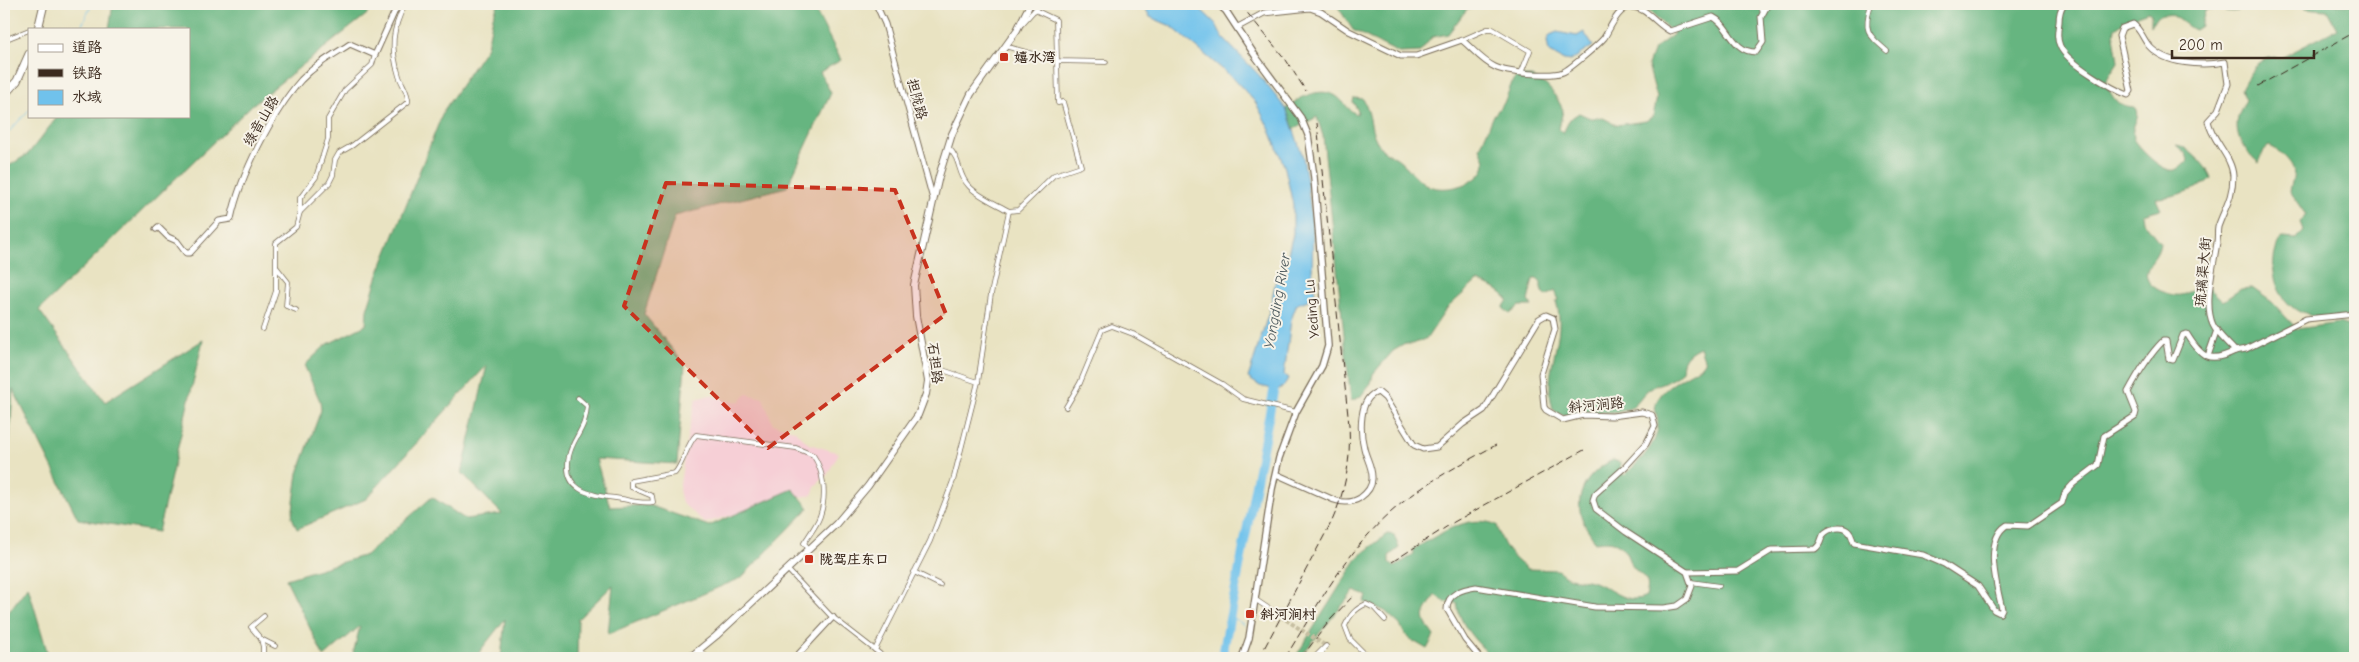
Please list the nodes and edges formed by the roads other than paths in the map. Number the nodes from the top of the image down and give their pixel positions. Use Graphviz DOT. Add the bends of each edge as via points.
graph roads {
  1 [pos="44,4"];
  2 [pos="398,4"];
  3 [pos="405,4"];
  4 [pos="876,4"];
  5 [pos="1030,4"];
  6 [pos="1040,4"];
  7 [pos="1218,4"];
  8 [pos="1759,4"];
  9 [pos="1768,4"];
  10 [pos="1871,4"];
  11 [pos="2064,4"];
  12 [pos="1035,10"];
  13 [pos="1763,12"];
  14 [pos="1238,27"];
  15 [pos="36,28"];
  16 [pos="28,30"];
  17 [pos="1017,30"];
  18 [pos="4,40"];
  19 [pos="1462,40"];
  20 [pos="1005,46"];
  21 [pos="1887,51"];
  22 [pos="376,55"];
  23 [pos="28,56"];
  24 [pos="1057,61"];
  25 [pos="1106,62"];
  26 [pos="1521,73"];
  27 [pos="4,95"];
  28 [pos="948,147"];
  29 [pos="934,202"];
  30 [pos="1009,211"];
  31 [pos="300,212"];
  32 [pos="156,229"];
  33 [pos="276,268"];
  34 [pos="296,310"];
  35 [pos="2355,314"];
  36 [pos="264,329"];
  37 [pos="2217,330"];
  38 [pos="2235,351"];
  39 [pos="2208,356"];
  40 [pos="925,364"];
  41 [pos="978,382"];
  42 [pos="578,398"];
  43 [pos="1066,407"];
  44 [pos="1296,412"];
  45 [pos="1276,474"];
  46 [pos="809,550"];
  47 [pos="788,570"];
  48 [pos="914,572"];
  49 [pos="1687,572"];
  50 [pos="1691,582"];
  51 [pos="940,585"];
  52 [pos="1719,586"];
  53 [pos="1256,600"];
  54 [pos="1272,610"];
  55 [pos="264,616"];
  56 [pos="833,617"];
  57 [pos="1385,620"];
  58 [pos="261,639"];
  59 [pos="275,646"];
  60 [pos="700,650"];
  61 [pos="875,650"];
  62 [pos="263,658"];
  63 [pos="689,658"];
  64 [pos="708,658"];
  65 [pos="795,658"];
  66 [pos="878,658"];
  67 [pos="1242,658"];
  68 [pos="1314,658"];
  69 [pos="1318,658"];
  70 [pos="1365,658"];
  71 [pos="1480,658"];
  1 -- 15 [label="highway"];
  2 -- 22 [label="street"];
  3 -- 31 [label="street" via="396,23 393,41 399,76 408,102 339,153 329,183"];
  4 -- 29 [label="street, 担陇路" via="885,24"];
  5 -- 17 [label="main road, 石担路"];
  6 -- 12 [label="street"];
  7 -- 14 [label="main road, Yeding Lu"];
  8 -- 13 [label="street"];
  9 -- 13 [label="street"];
  10 -- 21 [label="street" via="1866,18 1867,30 1871,38"];
  11 -- 37 [label="street, 琉璃渠大街" via="2059,15 2060,47 2081,68 2121,93 2128,95 2132,91 2119,36 2122,28 2132,24 2150,47 2176,60 2207,65 2225,62 2228,84 2218,110 2208,121 2233,174 2228,208 2218,228 2211,283 2210,318"];
  12 -- 17 [label="street"];
  12 -- 24 [label="street" via="1056,20"];
  13 -- 26 [label="street" via="1763,42 1752,52 1735,42 1713,17 1670,31 1641,10 1627,8 1615,19 1600,43 1563,72"];
  14 -- 19 [label="street" via="1264,13 1310,8 1401,56 1416,56"];
  14 -- 44 [label="main road, Yeding Lu" via="1301,118 1309,143 1328,346 1322,366"];
  16 -- 18 [label="street"];
  17 -- 20 [label="main road, 石担路"];
  19 -- 26 [label="street" via="1493,66"];
  19 -- 26 [label="street" via="1493,29 1530,50"];
  20 -- 24 [label="street"];
  20 -- 28 [label="main road, 石担路" via="971,94"];
  22 -- 31 [label="street" via="372,65 345,90 328,119 328,139 316,177 300,198"];
  22 -- 32 [label="street, 绿音山路" via="350,44 301,79 283,104 247,169 231,219 219,221 190,253 182,251 177,241 158,227"];
  23 -- 27 [label="highway" via="17,81"];
  24 -- 25 [label="street"];
  24 -- 30 [label="street" via="1058,103 1063,102 1081,166 1054,175 1018,210"];
  28 -- 29 [label="main road, 石担路"];
  28 -- 30 [label="street" via="956,155 968,186"];
  29 -- 40 [label="main road, 石担路" via="914,285"];
  30 -- 41 [label="street" via="991,294"];
  31 -- 33 [label="street" via="296,227 276,243"];
  33 -- 34 [label="street" via="288,282 286,306"];
  33 -- 36 [label="street" via="276,291"];
  35 -- 38 [label="street" via="2306,319 2254,346"];
  37 -- 38 [label="street, 琉璃渠大街"];
  37 -- 39 [label="street"];
  38 -- 39 [label="street" via="2219,359"];
  39 -- 49 [label="street" via="2195,347 2188,334 2180,340 2175,359 2169,359 2168,345 2163,341 2142,365 2128,392 2136,416 2104,436 2095,469 2073,484 2062,503 2038,520 2028,526 2014,524 2003,527 1992,558 2002,609 2000,613 1994,610 1978,586 1944,564 1923,555 1891,552 1854,543 1848,531 1836,528 1824,534 1820,546 1815,549 1772,550 1738,572"];
  40 -- 41 [label="street"];
  40 -- 46 [label="main road, 石担路" via="928,381 918,415 856,501"];
  41 -- 48 [label="street" via="953,481"];
  42 -- 46 [label="street" via="587,406 587,417 569,454 567,467 572,480 585,494 653,502 652,496 631,487 631,481 675,473 696,435 796,448 813,455 823,473 822,500 820,516 804,543"];
  43 -- 44 [label="street" via="1080,383 1102,330 1112,326 1133,334 1243,399"];
  44 -- 45 [label="main road, Yeding Lu"];
  45 -- 49 [label="street, 斜河涧路" via="1334,500 1356,500 1368,492 1373,480 1363,447 1362,426 1364,406 1370,397 1378,392 1385,398 1407,436 1418,448 1428,450 1437,447 1484,410 1539,319 1548,316 1555,322 1555,329 1540,374 1542,402 1546,410 1563,420 1583,415 1619,416 1642,412 1655,418 1654,430 1646,444 1595,494 1596,509"];
  45 -- 53 [label="main road, Yeding Lu"];
  46 -- 47 [label="main road, 石担路"];
  47 -- 56 [label="street"];
  47 -- 60 [label="main road, 石担路"];
  48 -- 51 [label="street"];
  48 -- 61 [label="street"];
  49 -- 50 [label="street"];
  50 -- 52 [label="street"];
  50 -- 71 [label="street" via="1687,599 1677,606 1664,608 1595,607 1476,587 1458,592 1447,602 1447,609"];
  53 -- 54 [label="street"];
  53 -- 67 [label="main road, Yeding Lu"];
  55 -- 58 [label="street" via="251,627"];
  56 -- 61 [label="street"];
  56 -- 65 [label="street"];
  57 -- 70 [label="street" via="1366,604 1351,615 1345,626 1350,639"];
  58 -- 59 [label="street"];
  58 -- 62 [label="street"];
  60 -- 63 [label="main road, 石担路"];
  60 -- 64 [label="street"];
  61 -- 66 [label="street" via="880,654"];
  68 -- 69 [label="street" via="1325,648"];
}
